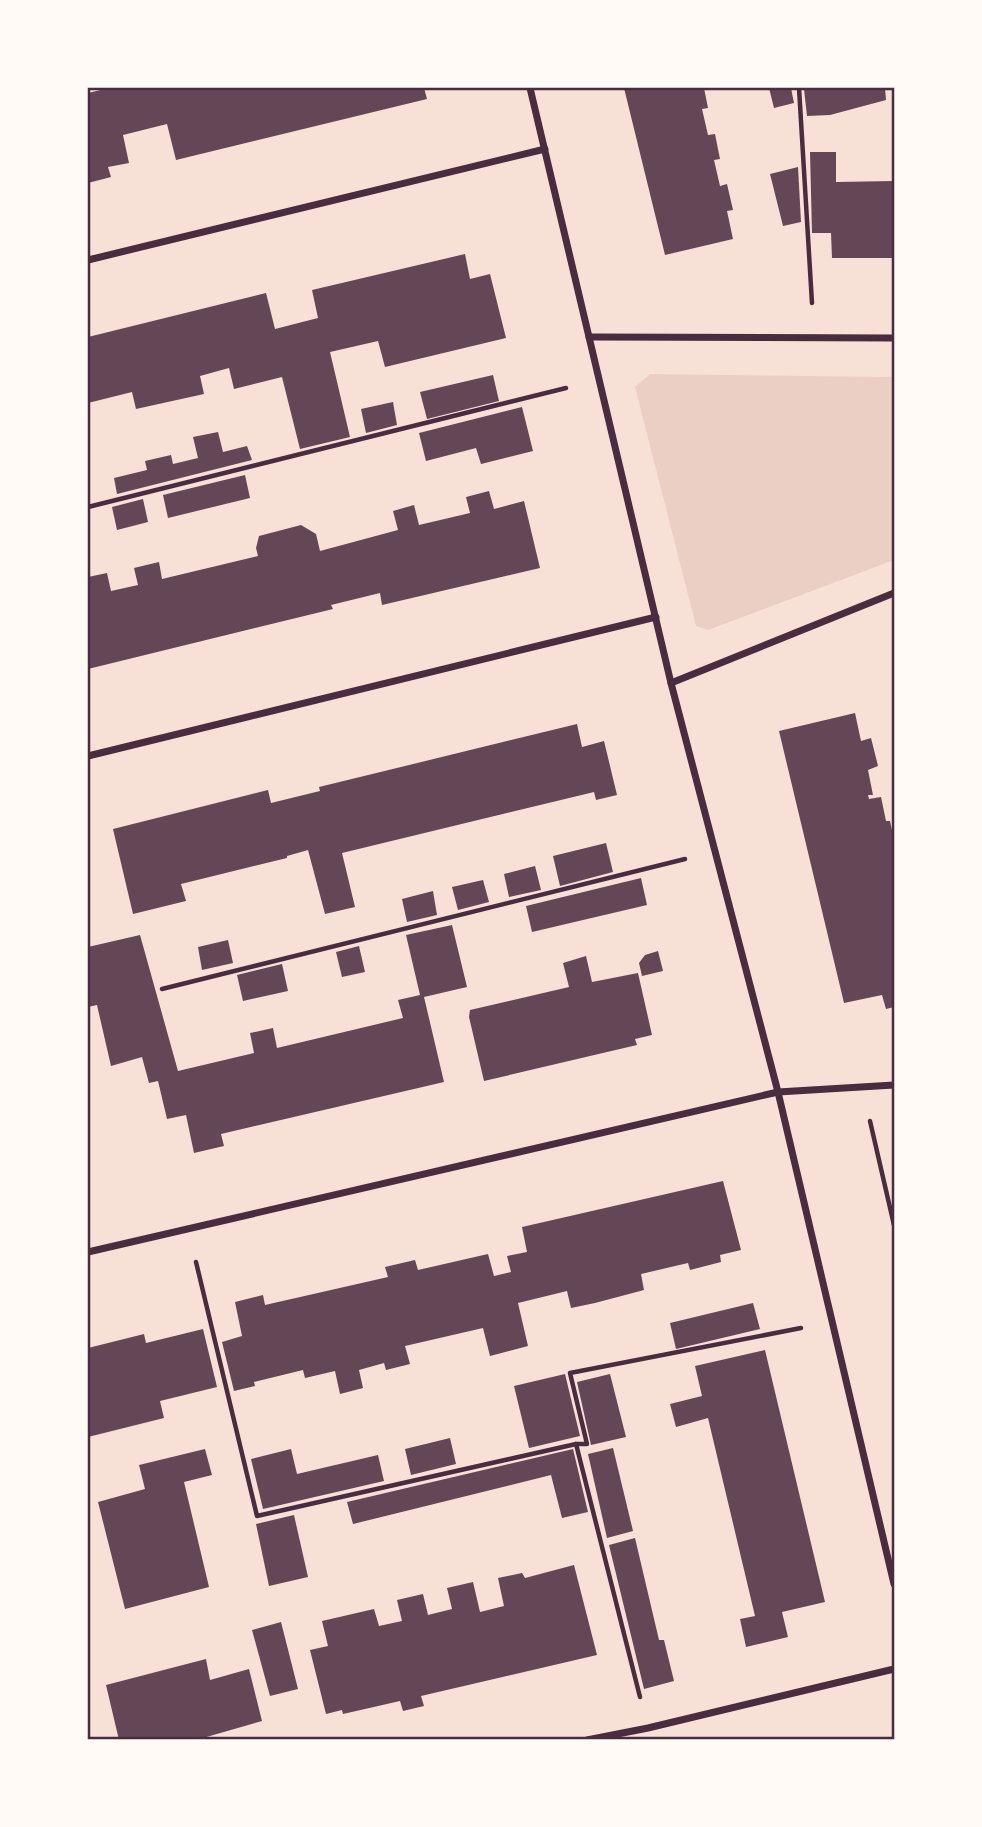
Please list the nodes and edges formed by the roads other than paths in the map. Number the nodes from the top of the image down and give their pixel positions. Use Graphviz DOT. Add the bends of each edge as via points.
graph roads {
  1 [pos="530,88"];
  2 [pos="545,149"];
  3 [pos="88,260"];
  4 [pos="589,337"];
  5 [pos="894,338"];
  6 [pos="894,593"];
  7 [pos="656,617"];
  8 [pos="671,683"];
  9 [pos="88,756"];
  10 [pos="894,1085"];
  11 [pos="778,1092"];
  12 [pos="88,1252"];
  13 [pos="894,1584"];
  14 [pos="894,1669"];
  15 [pos="587,1740"];
  1 -- 2 [label="street"];
  2 -- 3 [label="street"];
  2 -- 4 [label="street"];
  4 -- 5 [label="street"];
  4 -- 7 [label="street"];
  6 -- 8 [label="street"];
  7 -- 8 [label="street"];
  7 -- 9 [label="street"];
  8 -- 11 [label="street"];
  10 -- 11 [label="street"];
  11 -- 12 [label="street"];
  11 -- 13 [label="street"];
  14 -- 15 [label="street"];
}
